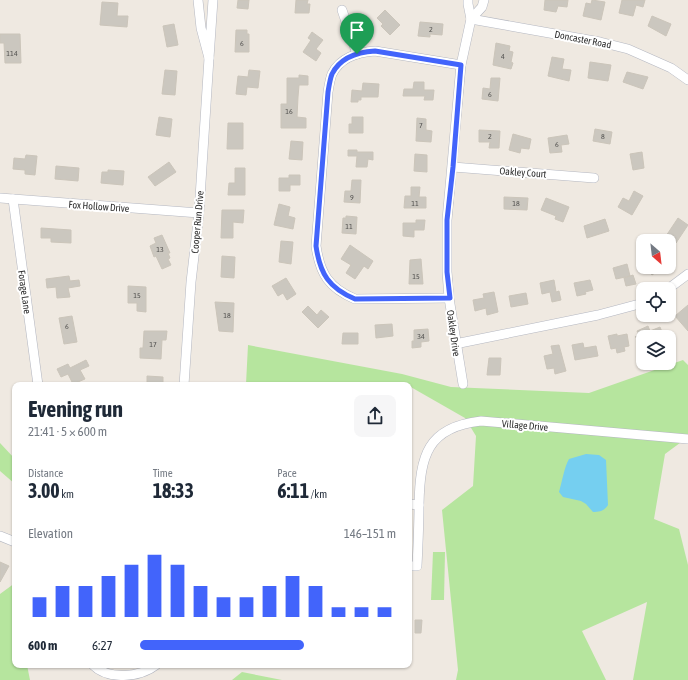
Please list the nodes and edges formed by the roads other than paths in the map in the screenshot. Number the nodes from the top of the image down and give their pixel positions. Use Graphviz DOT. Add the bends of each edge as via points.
graph roads {
  1 [pos="198,0"];
  2 [pos="213,0"];
  3 [pos="468,0"];
  4 [pos="484,0"];
  5 [pos="342,10"];
  6 [pos="471,19"];
  7 [pos="357,54"];
  8 [pos="209,58"];
  9 [pos="461,65"];
  10 [pos="688,80"];
  11 [pos="453,167"];
  12 [pos="594,178"];
  13 [pos="0,198"];
  14 [pos="13,199"];
  15 [pos="198,213"];
  16 [pos="688,274"];
  17 [pos="676,283"];
  18 [pos="450,298"];
  19 [pos="636,305"];
  20 [pos="455,344"];
  21 [pos="38,382"];
  22 [pos="184,382"];
  23 [pos="462,384"];
  24 [pos="688,440"];
  25 [pos="412,504"];
  26 [pos="419,504"];
  27 [pos="0,536"];
  28 [pos="12,541"];
  29 [pos="412,566"];
  30 [pos="97,668"];
  31 [pos="152,668"];
  1 -- 8 [label="street, Cooper Run Drive" via="201,28"];
  2 -- 8 [label="street, Cooper Run Drive"];
  3 -- 6 [label="street"];
  4 -- 6 [label="street" via="482,7"];
  5 -- 7 [label="street"];
  6 -- 9 [label="street, Oakley Drive"];
  6 -- 10 [label="street, Doncaster Road" via="628,49 671,68"];
  7 -- 9 [label="street" via="375,51"];
  7 -- 18 [label="street" via="336,67 328,92 316,246 322,272 331,285 355,299"];
  8 -- 15 [label="street, Cooper Run Drive"];
  9 -- 11 [label="street, Oakley Drive"];
  11 -- 12 [label="street, Oakley Court"];
  11 -- 18 [label="street, Oakley Drive" via="447,220"];
  13 -- 14 [label="street, Fox Hollow Drive"];
  14 -- 15 [label="street, Fox Hollow Drive"];
  14 -- 21 [label="street, Forage Lane"];
  15 -- 22 [label="street, Cooper Run Drive"];
  16 -- 17 [label="street"];
  18 -- 20 [label="street, Oakley Drive"];
  19 -- 20 [label="street"];
  20 -- 23 [label="street, Oakley Drive"];
  24 -- 26 [label="street, Village Drive" via="482,421 468,423 451,428 430,446 419,480"];
  25 -- 26 [label="street"];
  26 -- 29 [label="street, Village Drive" via="417,566"];
  27 -- 28 [label="street"];
  30 -- 31 [label="street" via="107,675 122,677 134,676"];
}
